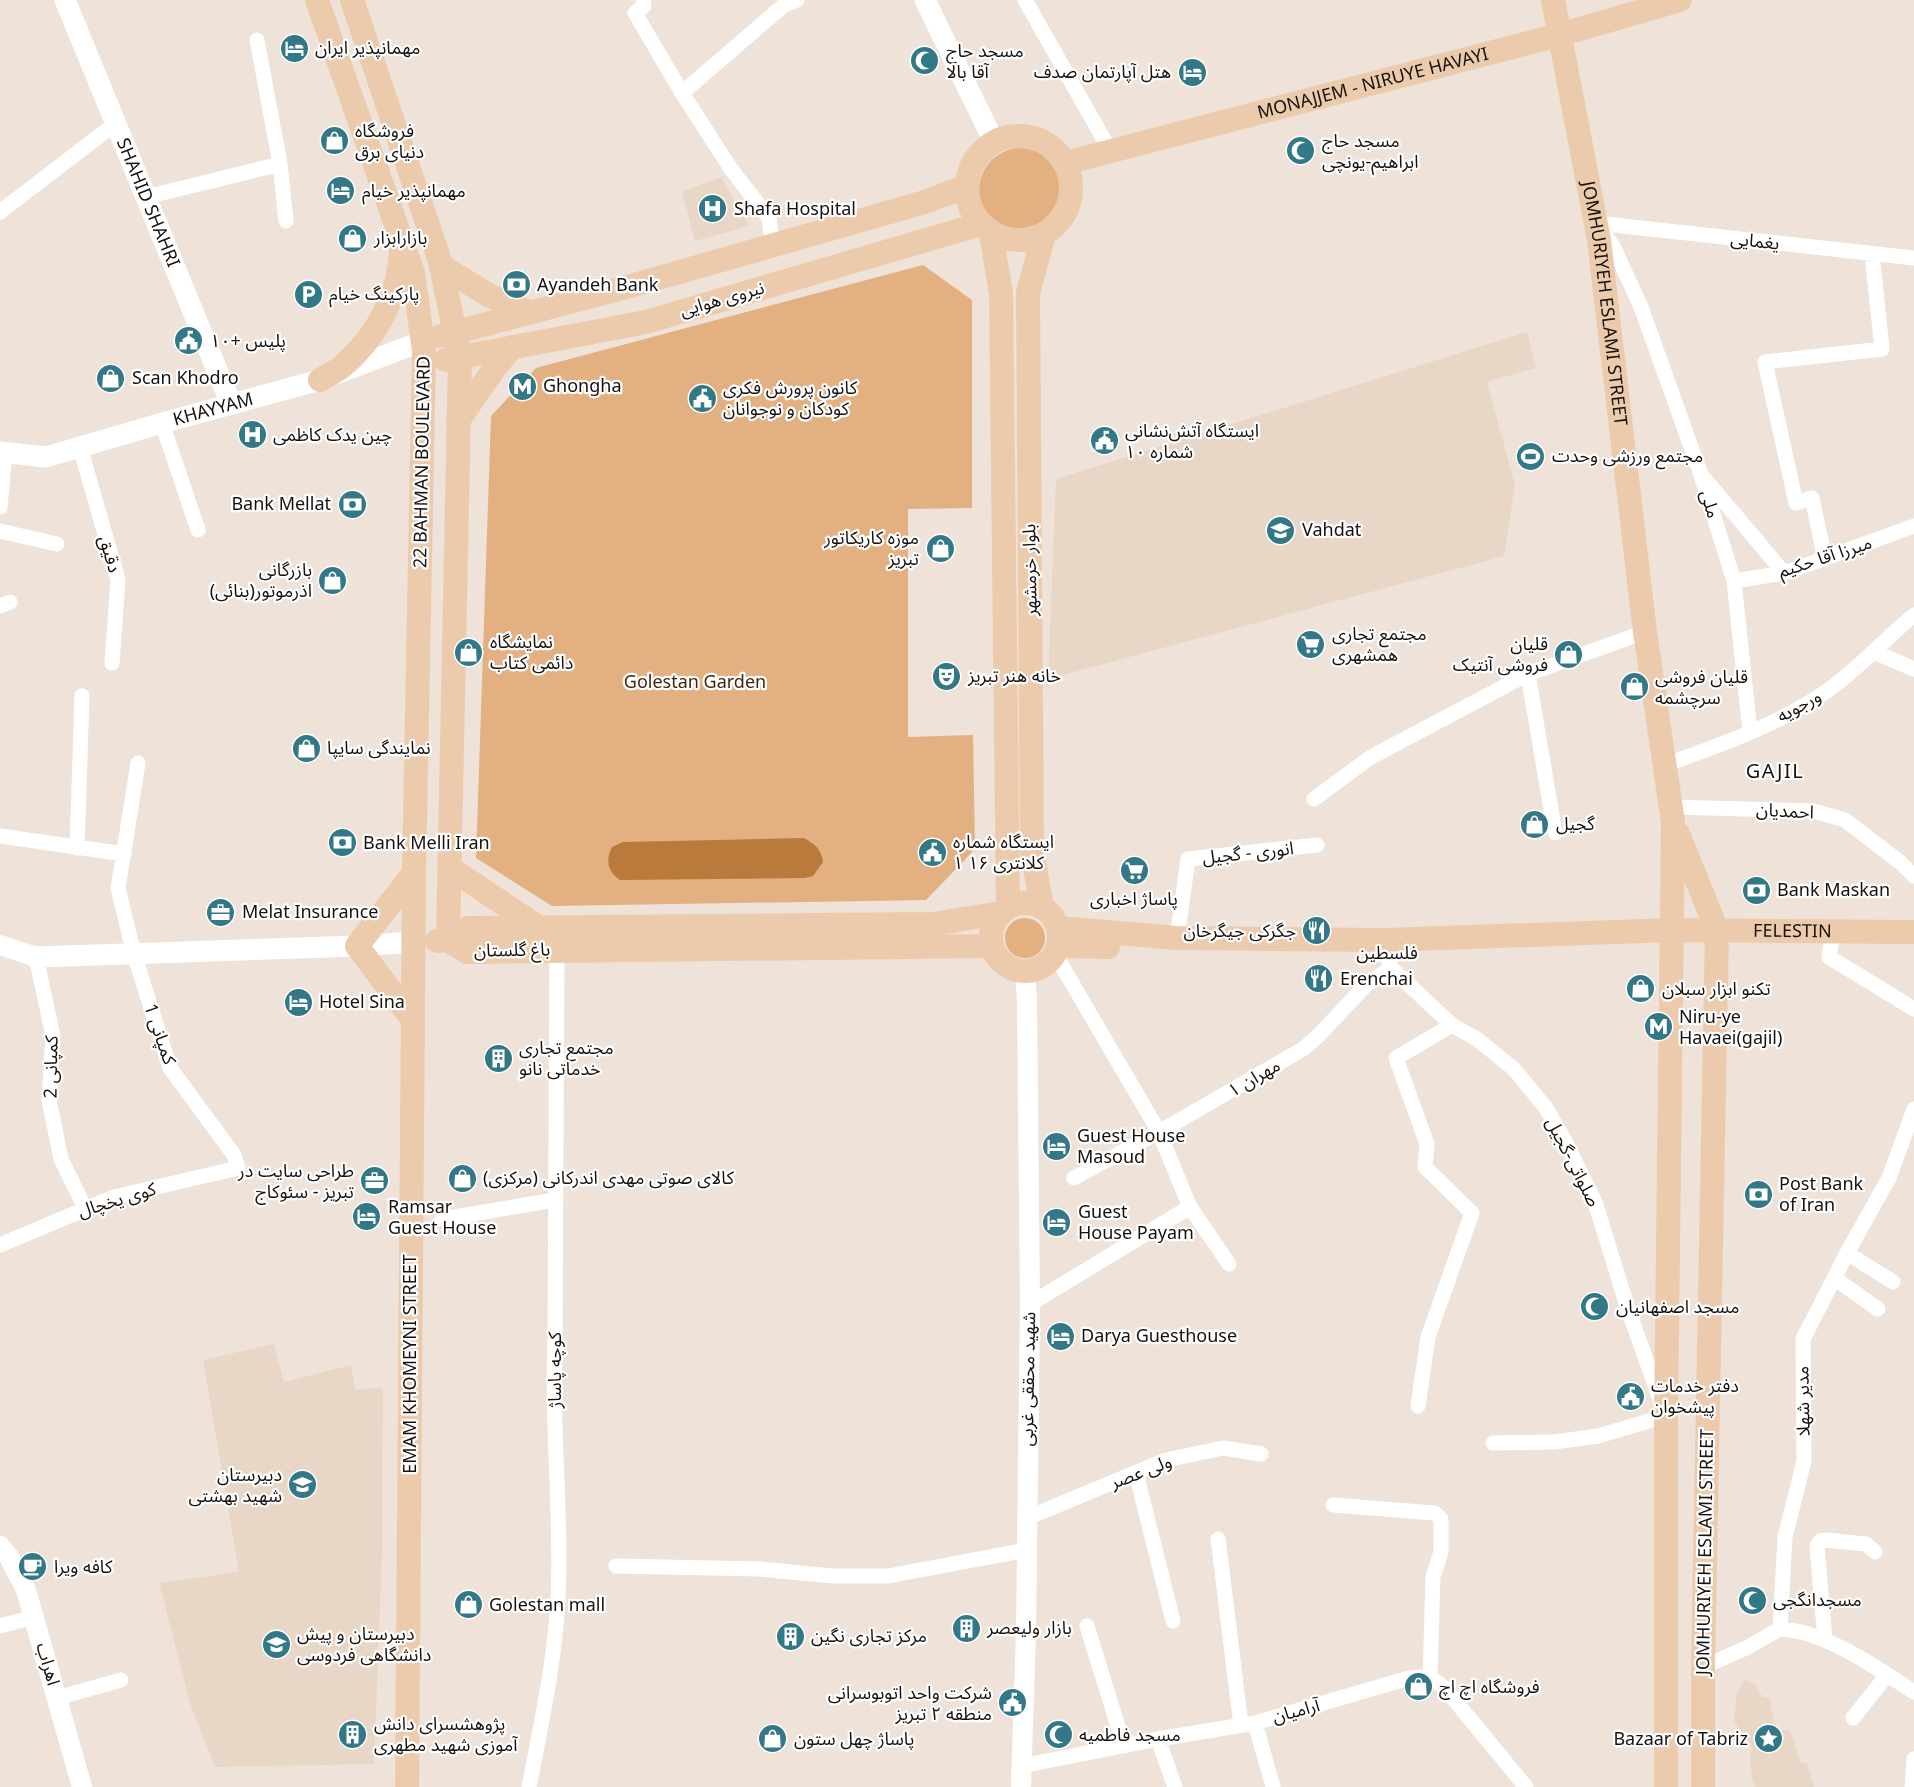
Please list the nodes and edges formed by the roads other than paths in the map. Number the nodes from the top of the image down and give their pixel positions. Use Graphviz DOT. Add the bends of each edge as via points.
graph roads {
  1 [pos="65,0"];
  2 [pos="317,0"];
  3 [pos="352,0"];
  4 [pos="643,0"];
  5 [pos="797,0"];
  6 [pos="925,0"];
  7 [pos="1024,0"];
  8 [pos="1553,0"];
  9 [pos="1680,0"];
  10 [pos="1559,35"];
  11 [pos="257,40"];
  12 [pos="682,93"];
  13 [pos="116,123"];
  14 [pos="994,142"];
  15 [pos="1111,152"];
  16 [pos="1065,163"];
  17 [pos="280,164"];
  18 [pos="967,186"];
  19 [pos="146,197"];
  20 [pos="0,212"];
  21 [pos="286,222"];
  22 [pos="1596,223"];
  23 [pos="986,228"];
  24 [pos="1044,234"];
  25 [pos="401,239"];
  26 [pos="772,244"];
  27 [pos="1872,254"];
  28 [pos="1914,258"];
  29 [pos="441,266"];
  30 [pos="529,312"];
  31 [pos="455,331"];
  32 [pos="512,347"];
  33 [pos="423,352"];
  34 [pos="460,357"];
  35 [pos="320,380"];
  36 [pos="231,404"];
  37 [pos="458,421"];
  38 [pos="162,423"];
  39 [pos="80,447"];
  40 [pos="2,452"];
  41 [pos="1700,472"];
  42 [pos="0,507"];
  43 [pos="1914,526"];
  44 [pos="198,530"];
  45 [pos="0,531"];
  46 [pos="57,544"];
  47 [pos="1825,559"];
  48 [pos="1784,573"];
  49 [pos="1734,581"];
  50 [pos="1914,615"];
  51 [pos="1644,632"];
  52 [pos="1005,641"];
  53 [pos="1030,641"];
  54 [pos="1874,652"];
  55 [pos="112,663"];
  56 [pos="1914,669"];
  57 [pos="1528,674"];
  58 [pos="82,696"];
  59 [pos="1750,732"];
  60 [pos="138,763"];
  61 [pos="1664,765"];
  62 [pos="1314,799"];
  63 [pos="1672,815"];
  64 [pos="1555,832"];
  65 [pos="0,836"];
  66 [pos="1317,845"];
  67 [pos="77,848"];
  68 [pos="124,854"];
  69 [pos="450,868"];
  70 [pos="414,873"];
  71 [pos="1914,876"];
  72 [pos="1042,907"];
  73 [pos="1004,910"];
  74 [pos="541,929"];
  75 [pos="1833,931"];
  76 [pos="1914,932"];
  77 [pos="1672,937"];
  78 [pos="1177,938"];
  79 [pos="1716,938"];
  80 [pos="448,940"];
  81 [pos="413,942"];
  82 [pos="1057,943"];
  83 [pos="0,945"];
  84 [pos="357,946"];
  85 [pos="992,946"];
  86 [pos="557,950"];
  87 [pos="134,954"];
  88 [pos="1388,954"];
  89 [pos="36,957"];
  90 [pos="0,959"];
  91 [pos="1025,972"];
  92 [pos="1914,1009"];
  93 [pos="412,1020"];
  94 [pos="1452,1025"];
  95 [pos="1914,1109"];
  96 [pos="1159,1132"];
  97 [pos="238,1168"];
  98 [pos="1074,1178"];
  99 [pos="555,1200"];
  100 [pos="85,1208"];
  101 [pos="1191,1208"];
  102 [pos="442,1219"];
  103 [pos="0,1245"];
  104 [pos="1847,1253"];
  105 [pos="1229,1264"];
  106 [pos="1834,1278"];
  107 [pos="1893,1282"];
  108 [pos="1030,1304"];
  109 [pos="1878,1309"];
  110 [pos="1418,1406"];
  111 [pos="1666,1416"];
  112 [pos="1493,1443"];
  113 [pos="1261,1454"];
  114 [pos="1136,1473"];
  115 [pos="1333,1505"];
  116 [pos="1027,1518"];
  117 [pos="1218,1539"];
  118 [pos="0,1546"];
  119 [pos="1026,1550"];
  120 [pos="1875,1552"];
  121 [pos="616,1566"];
  122 [pos="34,1617"];
  123 [pos="1173,1621"];
  124 [pos="0,1626"];
  125 [pos="1087,1626"];
  126 [pos="1780,1629"];
  127 [pos="1826,1640"];
  128 [pos="1702,1667"];
  129 [pos="1665,1670"];
  130 [pos="1887,1674"];
  131 [pos="1430,1678"];
  132 [pos="121,1680"];
  133 [pos="1914,1692"];
  134 [pos="57,1698"];
  135 [pos="1853,1718"];
  136 [pos="1248,1724"];
  137 [pos="1158,1739"];
  138 [pos="1124,1746"];
  139 [pos="1914,1759"];
  140 [pos="1021,1766"];
  141 [pos="1522,1786"];
  142 [pos="82,1787"];
  143 [pos="407,1787"];
  144 [pos="529,1787"];
  145 [pos="1021,1787"];
  146 [pos="1175,1787"];
  147 [pos="1273,1787"];
  148 [pos="1666,1787"];
  149 [pos="1704,1787"];
  150 [pos="1912,1787"];
  1 -- 13 [label="main road, SHAHID SHAHRI"];
  2 -- 25 [label="main road, 22 BAHMAN BOULEVARD"];
  3 -- 29 [label="main road"];
  4 -- 12 [label="street" via="644,6 635,13"];
  5 -- 12 [label="street" via="784,5"];
  6 -- 14 [label="main road"];
  7 -- 15 [label="street"];
  8 -- 10 [label="main road, JOMHURIYEH ESLAMI STREET"];
  9 -- 10 [label="main road, MONAJJEM - NIRUYE HAVAYI"];
  10 -- 15 [label="main road, MONAJJEM - NIRUYE HAVAYI"];
  10 -- 22 [label="main road, JOMHURIYEH ESLAMI STREET"];
  11 -- 17 [label="street"];
  12 -- 26 [label="street" via="731,169 769,218"];
  13 -- 19 [label="main road, SHAHID SHAHRI"];
  13 -- 20 [label="street"];
  14 -- 16 [label="main road" via="1007,137 1034,138 1047,143"];
  14 -- 18 [label="main road" via="974,160"];
  15 -- 16 [label="main road, MONAJJEM - NIRUYE HAVAYI"];
  16 -- 24 [label="main road" via="1070,176 1069,203 1059,221"];
  17 -- 19 [label="street"];
  17 -- 21 [label="street"];
  18 -- 23 [label="main road" via="973,213"];
  18 -- 26 [label="main road" via="925,202"];
  19 -- 36 [label="main road, SHAHID SHAHRI"];
  22 -- 27 [label="street, یغمایی"];
  22 -- 41 [label="street, ملی" via="1613,246 1641,307"];
  22 -- 51 [label="main road, JOMHURIYEH ESLAMI STREET"];
  23 -- 24 [label="main road" via="1017,241"];
  23 -- 32 [label="main road, نیروی هوایی" via="646,322"];
  23 -- 52 [label="main road, بلوار خرمشهر" via="1001,292"];
  24 -- 53 [label="main road, بلوار خرمشهر" via="1028,293"];
  25 -- 33 [label="main road, 22 BAHMAN BOULEVARD" via="413,273"];
  25 -- 35 [label="main road" via="398,274 375,331 344,365"];
  26 -- 30 [label="main road"];
  27 -- 28 [label="street, یغمایی"];
  27 -- 47 [label="street" via="1882,349 1765,362 1796,503 1812,498"];
  29 -- 30 [label="main road" via="490,296"];
  29 -- 31 [label="main road"];
  30 -- 31 [label="main road"];
  31 -- 33 [label="main road"];
  31 -- 34 [label="main road, 22 BAHMAN BOULEVARD"];
  32 -- 34 [label="main road, نیروی هوایی"];
  32 -- 37 [label="main road"];
  33 -- 34 [label="main road, نیروی هوایی"];
  33 -- 35 [label="main road, KHAYYAM"];
  33 -- 70 [label="main road, 22 BAHMAN BOULEVARD"];
  34 -- 37 [label="main road, 22 BAHMAN BOULEVARD"];
  35 -- 36 [label="main road, KHAYYAM"];
  36 -- 38 [label="main road, KHAYYAM"];
  37 -- 69 [label="main road, 22 BAHMAN BOULEVARD"];
  38 -- 39 [label="main road, KHAYYAM"];
  38 -- 44 [label="street"];
  39 -- 40 [label="main road, KHAYYAM" via="46,457"];
  39 -- 55 [label="street, دقیق" via="118,580"];
  40 -- 42 [label="street"];
  41 -- 48 [label="street"];
  41 -- 49 [label="street, ملی"];
  43 -- 47 [label="street, میرزا آقا حکیم"];
  45 -- 46 [label="street"];
  47 -- 48 [label="street, میرزا آقا حکیم"];
  48 -- 49 [label="street, میرزا آقا حکیم"];
  49 -- 59 [label="street, ملی"];
  50 -- 54 [label="street, ورجویه"];
  51 -- 57 [label="street"];
  51 -- 61 [label="main road, JOMHURIYEH ESLAMI STREET"];
  52 -- 53 [label="main road"];
  52 -- 73 [label="main road, بلوار خرمشهر"];
  53 -- 72 [label="main road, بلوار خرمشهر" via="1032,851"];
  54 -- 56 [label="street"];
  54 -- 59 [label="street, ورجویه" via="1828,690"];
  57 -- 62 [label="street" via="1371,757"];
  57 -- 64 [label="street"];
  58 -- 67 [label="street"];
  59 -- 61 [label="street, ورجویه"];
  60 -- 68 [label="street, کمپانی 1"];
  61 -- 63 [label="main road, JOMHURIYEH ESLAMI STREET"];
  63 -- 71 [label="street, احمدیان" via="1814,811 1845,820"];
  63 -- 77 [label="main road, JOMHURIYEH ESLAMI STREET"];
  63 -- 79 [label="main road, JOMHURIYEH ESLAMI STREET"];
  65 -- 67 [label="street"];
  66 -- 78 [label="street, انوری - گجیل" via="1188,859"];
  67 -- 68 [label="street"];
  68 -- 87 [label="street, کمپانی 1" via="118,888"];
  69 -- 74 [label="main road"];
  69 -- 80 [label="main road, 22 BAHMAN BOULEVARD"];
  70 -- 81 [label="main road, 22 BAHMAN BOULEVARD"];
  70 -- 84 [label="main road"];
  72 -- 73 [label="main road" via="1025,903"];
  72 -- 82 [label="main road" via="1049,913"];
  73 -- 74 [label="main road, باغ گلستان" via="933,924"];
  73 -- 85 [label="main road" via="992,928"];
  74 -- 80 [label="main road, باغ گلستان" via="467,928"];
  75 -- 76 [label="main road, FELESTIN"];
  75 -- 79 [label="main road, FELESTIN"];
  75 -- 92 [label="street" via="1830,957"];
  77 -- 79 [label="main road, FELESTIN"];
  77 -- 88 [label="main road, فلسطین"];
  77 -- 111 [label="main road, JOMHURIYEH ESLAMI STREET"];
  78 -- 82 [label="main road, فلسطین"];
  78 -- 88 [label="main road, فلسطین"];
  79 -- 128 [label="main road, JOMHURIYEH ESLAMI STREET"];
  80 -- 81 [label="main road"];
  80 -- 86 [label="main road, باغ گلستان" via="467,952"];
  81 -- 84 [label="main road"];
  81 -- 93 [label="main road, EMAM KHOMEYNI STREET"];
  82 -- 88 [label="main road, فلسطین"];
  82 -- 91 [label="main road" via="1043,967"];
  82 -- 96 [label="street"];
  83 -- 89 [label="street"];
  84 -- 87 [label="main road"];
  84 -- 93 [label="main road"];
  85 -- 86 [label="main road, باغ گلستان"];
  85 -- 91 [label="main road" via="995,955 1008,967"];
  86 -- 99 [label="street, کوچه پاساژ"];
  87 -- 89 [label="main road"];
  87 -- 97 [label="street, کمپانی 1" via="170,1068 234,1155"];
  88 -- 94 [label="street, صلواتی-گجیل"];
  88 -- 96 [label="street, مهران ۱" via="1366,985 1303,1049"];
  89 -- 90 [label="street"];
  89 -- 100 [label="street, کمپانی 2" via="53,1036 49,1100 61,1160"];
  91 -- 108 [label="street, شهید محققی غربی"];
  93 -- 143 [label="main road, EMAM KHOMEYNI STREET"];
  94 -- 110 [label="street" via="1396,1058 1427,1144 1425,1167 1473,1213 1428,1337"];
  94 -- 111 [label="street, صلواتی-گجیل" via="1514,1069 1546,1108 1565,1141 1595,1202"];
  95 -- 104 [label="street, مدیر شهلا" via="1889,1178"];
  96 -- 98 [label="street, مهران ۱"];
  96 -- 101 [label="street"];
  97 -- 100 [label="street, کوی یخچال" via="114,1197"];
  99 -- 102 [label="street"];
  99 -- 144 [label="street, کوچه پاساژ" via="553,1383 560,1525 558,1600"];
  100 -- 103 [label="street, کوی یخچال"];
  101 -- 105 [label="street"];
  101 -- 108 [label="street"];
  104 -- 106 [label="street, مدیر شهلا"];
  104 -- 107 [label="street"];
  106 -- 109 [label="street"];
  106 -- 126 [label="street, مدیر شهلا" via="1803,1339 1804,1461 1785,1537"];
  108 -- 116 [label="street, شهید محققی غربی"];
  111 -- 112 [label="street" via="1598,1437"];
  111 -- 129 [label="main road, JOMHURIYEH ESLAMI STREET"];
  113 -- 114 [label="street, ولی عصر" via="1222,1449 1166,1460"];
  114 -- 116 [label="street, ولی عصر"];
  114 -- 123 [label="street"];
  115 -- 131 [label="street" via="1435,1513 1441,1519 1441,1552 1433,1577"];
  116 -- 119 [label="street, شهید محققی غربی"];
  117 -- 136 [label="street"];
  118 -- 122 [label="street, اهراب" via="27,1590"];
  119 -- 121 [label="street" via="888,1576"];
  119 -- 140 [label="street, شهید محققی غربی"];
  120 -- 127 [label="street" via="1866,1544 1825,1540 1817,1546"];
  122 -- 124 [label="street"];
  122 -- 134 [label="street, اهراب"];
  125 -- 138 [label="street"];
  126 -- 127 [label="street" via="1796,1629"];
  126 -- 128 [label="street"];
  127 -- 130 [label="street"];
  128 -- 129 [label="main road"];
  128 -- 149 [label="main road, JOMHURIYEH ESLAMI STREET"];
  129 -- 148 [label="main road, JOMHURIYEH ESLAMI STREET"];
  130 -- 133 [label="street"];
  130 -- 135 [label="street"];
  131 -- 136 [label="street, آرامیان" via="1409,1678"];
  131 -- 141 [label="street" via="1447,1691"];
  132 -- 134 [label="street"];
  134 -- 142 [label="street, اهراب"];
  136 -- 137 [label="street, آرامیان"];
  136 -- 147 [label="street"];
  137 -- 138 [label="street, آرامیان"];
  137 -- 146 [label="street"];
  138 -- 140 [label="street, آرامیان"];
  139 -- 150 [label="street"];
  140 -- 145 [label="street, شهید محققی غربی"];
}
